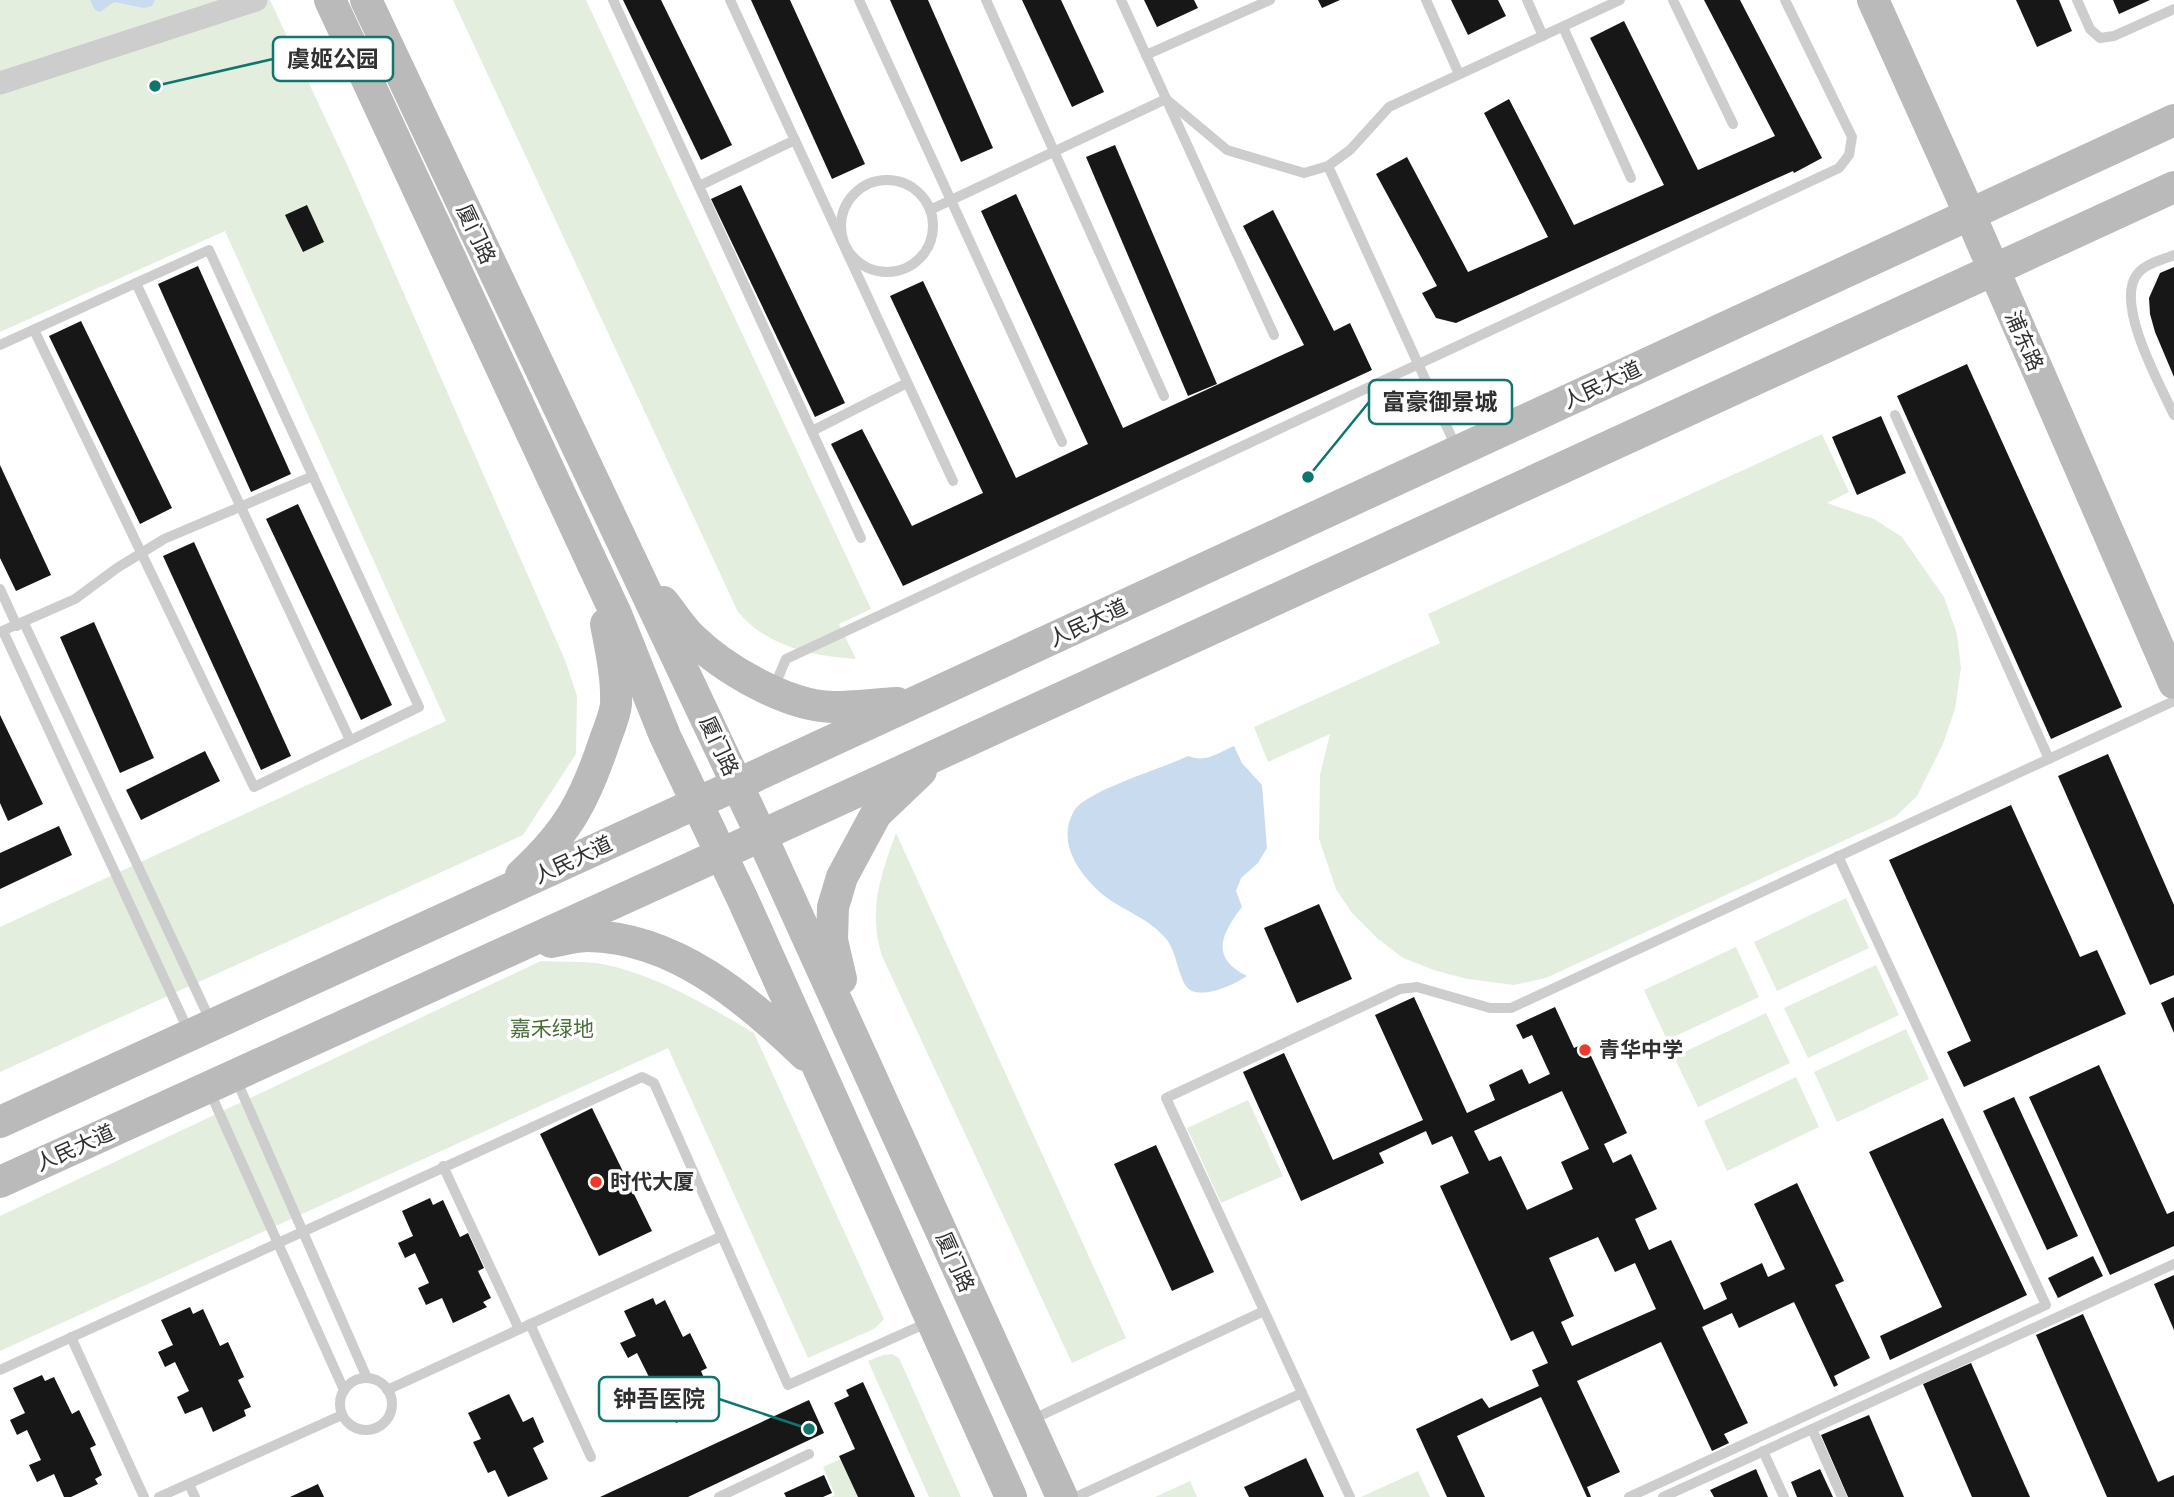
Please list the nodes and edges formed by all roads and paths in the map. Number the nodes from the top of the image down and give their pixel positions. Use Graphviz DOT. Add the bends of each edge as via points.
graph roads {
  1 [pos="256,0"];
  2 [pos="330,0"];
  3 [pos="366,0"];
  4 [pos="613,0"];
  5 [pos="730,0"];
  6 [pos="859,0"];
  7 [pos="986,0"];
  8 [pos="1121,0"];
  9 [pos="1270,0"];
  10 [pos="1426,0"];
  11 [pos="1527,0"];
  12 [pos="1620,0"];
  13 [pos="1673,0"];
  14 [pos="1785,0"];
  15 [pos="1873,0"];
  16 [pos="2077,0"];
  17 [pos="2174,9"];
  18 [pos="1563,27"];
  19 [pos="1543,36"];
  20 [pos="1146,55"];
  21 [pos="1459,74"];
  22 [pos="0,83"];
  23 [pos="1166,99"];
  24 [pos="2174,120"];
  25 [pos="1733,124"];
  26 [pos="795,140"];
  27 [pos="1054,152"];
  28 [pos="1328,166"];
  29 [pos="1631,178"];
  30 [pos="698,186"];
  31 [pos="2174,187"];
  32 [pos="951,200"];
  33 [pos="930,210"];
  34 [pos="1970,215"];
  35 [pos="843,244"];
  36 [pos="2174,255"];
  37 [pos="1993,271"];
  38 [pos="136,283"];
  39 [pos="34,330"];
  40 [pos="1274,335"];
  41 [pos="0,345"];
  42 [pos="1418,364"];
  43 [pos="908,383"];
  44 [pos="1164,396"];
  45 [pos="1895,415"];
  46 [pos="2174,415"];
  47 [pos="812,431"];
  48 [pos="1062,442"];
  49 [pos="1458,451"];
  50 [pos="313,476"];
  51 [pos="953,481"];
  52 [pos="241,507"];
  53 [pos="861,538"];
  54 [pos="141,552"];
  55 [pos="631,563"];
  56 [pos="597,574"];
  57 [pos="0,589"];
  58 [pos="20,624"];
  59 [pos="1,632"];
  60 [pos="2174,683"];
  61 [pos="773,690"];
  62 [pos="2174,701"];
  63 [pos="916,702"];
  64 [pos="350,740"];
  65 [pos="940,753"];
  66 [pos="2049,759"];
  67 [pos="737,785"];
  68 [pos="697,803"];
  69 [pos="761,835"];
  70 [pos="722,854"];
  71 [pos="1838,856"];
  72 [pos="500,893"];
  73 [pos="515,948"];
  74 [pos="202,1030"];
  75 [pos="855,1041"];
  76 [pos="817,1067"];
  77 [pos="221,1082"];
  78 [pos="0,1122"];
  79 [pos="443,1166"];
  80 [pos="0,1182"];
  81 [pos="302,1230"];
  82 [pos="722,1236"];
  83 [pos="277,1242"];
  84 [pos="2174,1264"];
  85 [pos="1264,1311"];
  86 [pos="932,1321"];
  87 [pos="530,1324"];
  88 [pos="519,1329"];
  89 [pos="71,1337"];
  90 [pos="0,1370"];
  91 [pos="368,1378"];
  92 [pos="344,1390"];
  93 [pos="387,1390"];
  94 [pos="1302,1392"];
  95 [pos="342,1415"];
  96 [pos="1028,1422"];
  97 [pos="1812,1429"];
  98 [pos="1763,1451"];
  99 [pos="809,1454"];
  100 [pos="592,1457"];
  101 [pos="189,1484"];
  102 [pos="145,1497"];
  103 [pos="159,1497"];
  104 [pos="195,1497"];
  105 [pos="720,1497"];
  106 [pos="1011,1497"];
  107 [pos="1062,1497"];
  108 [pos="1076,1497"];
  109 [pos="1350,1497"];
  110 [pos="1629,1497"];
  111 [pos="1663,1497"];
  112 [pos="1784,1497"];
  113 [pos="1842,1497"];
  1 -- 22 [label="street"];
  2 -- 56 [label="main road, 厦门路"];
  3 -- 55 [label="main road, 厦门路"];
  4 -- 30 [label="lane"];
  5 -- 26 [label="lane"];
  6 -- 32 [label="lane"];
  7 -- 27 [label="lane"];
  8 -- 20 [label="lane"];
  9 -- 20 [label="lane"];
  10 -- 21 [label="lane"];
  11 -- 19 [label="lane"];
  12 -- 18 [label="lane"];
  13 -- 25 [label="lane"];
  14 -- 42 [label="lane" via="1852,137 1849,155 1839,168"];
  15 -- 34 [label="main road, 浦东路"];
  16 -- 17 [label="lane" via="2100,38"];
  18 -- 19 [label="lane"];
  18 -- 29 [label="lane"];
  19 -- 21 [label="lane"];
  20 -- 23 [label="lane"];
  21 -- 28 [label="lane" via="1389,107 1350,150"];
  23 -- 27 [label="lane"];
  23 -- 28 [label="lane" via="1227,150 1304,173"];
  23 -- 40 [label="lane"];
  24 -- 34 [label="main road, 人民大道"];
  26 -- 30 [label="lane"];
  26 -- 35 [label="lane"];
  27 -- 32 [label="lane"];
  27 -- 44 [label="lane"];
  28 -- 42 [label="lane"];
  30 -- 47 [label="lane"];
  31 -- 37 [label="main road, 人民大道"];
  32 -- 33 [label="lane"];
  32 -- 48 [label="lane"];
  33 -- 35 [label="lane" via="930,242 923,256 903,269 879,272 864,267"];
  33 -- 35 [label="lane" via="912,187 898,181 870,183 847,202 842,215"];
  34 -- 37 [label="main road, 浦东路"];
  34 -- 49 [label="main road, 人民大道"];
  35 -- 43 [label="lane"];
  36 -- 46 [label="lane" via="2135,276 2130,307"];
  37 -- 60 [label="main road, 浦东路"];
  37 -- 65 [label="main road, 人民大道"];
  38 -- 39 [label="lane"];
  38 -- 50 [label="lane" via="209,250"];
  38 -- 52 [label="lane"];
  39 -- 41 [label="lane"];
  39 -- 54 [label="lane"];
  42 -- 49 [label="lane"];
  42 -- 61 [label="lane" via="786,659"];
  43 -- 47 [label="lane"];
  43 -- 51 [label="lane"];
  45 -- 66 [label="lane"];
  47 -- 53 [label="lane"];
  49 -- 63 [label="main road, 人民大道"];
  50 -- 52 [label="lane"];
  50 -- 64 [label="lane" via="419,706"];
  52 -- 54 [label="lane"];
  52 -- 64 [label="lane"];
  54 -- 58 [label="lane" via="75,599"];
  54 -- 64 [label="lane" via="254,787"];
  55 -- 61 [label="main road" via="691,636 748,680"];
  55 -- 67 [label="main road, 厦门路"];
  56 -- 68 [label="main road, 厦门路"];
  56 -- 72 [label="main road" via="616,706 589,785 571,820 549,849"];
  57 -- 58 [label="lane"];
  58 -- 59 [label="lane"];
  58 -- 74 [label="lane"];
  59 -- 74 [label="lane"];
  61 -- 63 [label="main road" via="830,707"];
  62 -- 66 [label="lane"];
  63 -- 67 [label="main road, 人民大道"];
  65 -- 69 [label="main road, 人民大道"];
  65 -- 75 [label="main road" via="876,814 842,877 833,906 832,940"];
  66 -- 71 [label="lane"];
  67 -- 68 [label="main road, 人民大道"];
  67 -- 69 [label="main road, 厦门路"];
  68 -- 70 [label="main road, 厦门路"];
  68 -- 72 [label="main road, 人民大道"];
  69 -- 70 [label="main road, 人民大道"];
  69 -- 75 [label="main road, 厦门路"];
  70 -- 73 [label="main road, 人民大道"];
  70 -- 76 [label="main road, 厦门路"];
  71 -- 85 [label="lane" via="1511,1008 1490,1008 1417,987 1400,989 1166,1098"];
  71 -- 110 [label="lane" via="2046,1305"];
  72 -- 74 [label="main road, 人民大道"];
  73 -- 76 [label="main road" via="587,936 666,953 761,1012"];
  73 -- 77 [label="main road, 人民大道"];
  74 -- 78 [label="main road, 人民大道"];
  75 -- 96 [label="main road, 厦门路"];
  76 -- 86 [label="main road, 厦门路"];
  77 -- 80 [label="main road, 人民大道"];
  77 -- 81 [label="lane"];
  77 -- 83 [label="lane"];
  79 -- 81 [label="lane"];
  79 -- 82 [label="lane" via="642,1076 654,1083"];
  79 -- 88 [label="lane"];
  81 -- 83 [label="lane"];
  81 -- 91 [label="lane"];
  82 -- 86 [label="lane" via="788,1385"];
  82 -- 87 [label="lane"];
  83 -- 89 [label="lane"];
  83 -- 92 [label="lane"];
  84 -- 97 [label="lane"];
  85 -- 94 [label="lane"];
  85 -- 96 [label="lane"];
  86 -- 106 [label="main road, 厦门路"];
  87 -- 88 [label="lane"];
  87 -- 100 [label="lane"];
  88 -- 93 [label="lane"];
  89 -- 90 [label="lane"];
  89 -- 102 [label="lane"];
  91 -- 92 [label="lane" via="358,1379"];
  91 -- 93 [label="lane"];
  92 -- 95 [label="lane"];
  93 -- 95 [label="lane" via="392,1405 380,1426 363,1430"];
  94 -- 108 [label="lane"];
  94 -- 109 [label="lane"];
  95 -- 101 [label="lane"];
  96 -- 107 [label="main road, 厦门路"];
  97 -- 98 [label="lane"];
  97 -- 113 [label="lane"];
  98 -- 111 [label="lane"];
  98 -- 112 [label="lane"];
  99 -- 105 [label="lane"];
  101 -- 103 [label="lane"];
  101 -- 104 [label="lane"];
}
